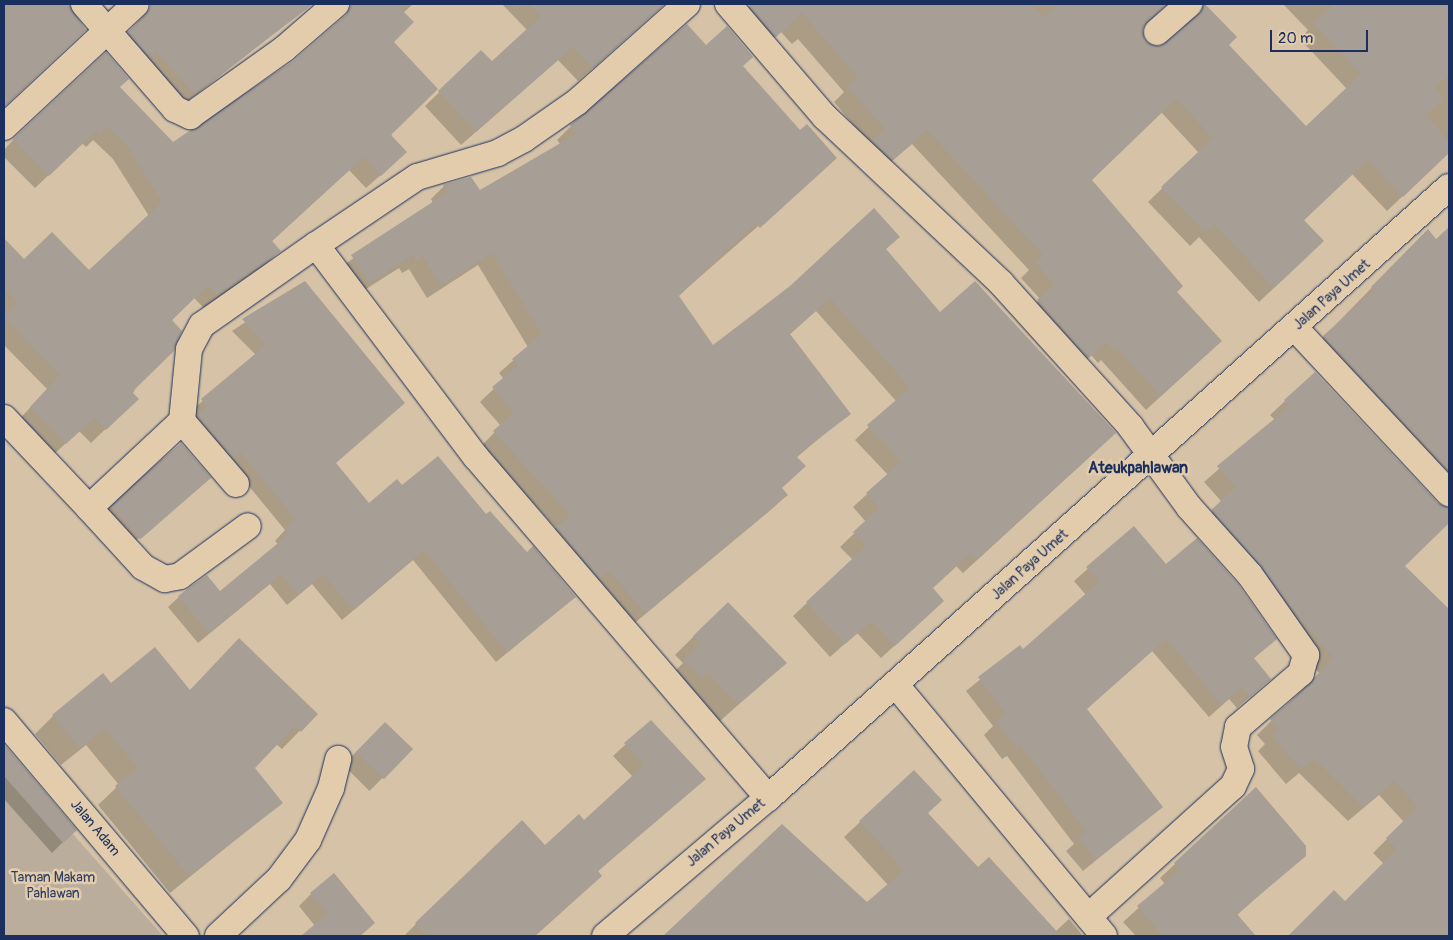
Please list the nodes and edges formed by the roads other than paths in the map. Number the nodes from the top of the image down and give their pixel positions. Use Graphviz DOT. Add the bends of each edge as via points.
graph roads {
  1 [pos="84,4"];
  2 [pos="136,4"];
  3 [pos="336,4"];
  4 [pos="687,4"];
  5 [pos="728,4"];
  6 [pos="1189,4"];
  7 [pos="107,32"];
  8 [pos="1157,32"];
  9 [pos="4,127"];
  10 [pos="1449,187"];
  11 [pos="316,246"];
  12 [pos="1295,328"];
  13 [pos="4,418"];
  14 [pos="182,421"];
  15 [pos="1151,457"];
  16 [pos="236,484"];
  17 [pos="1449,493"];
  18 [pos="89,508"];
  19 [pos="248,526"];
  20 [pos="895,684"];
  21 [pos="4,721"];
  22 [pos="338,758"];
  23 [pos="768,798"];
  24 [pos="1096,927"];
  25 [pos="186,936"];
  26 [pos="218,936"];
  27 [pos="604,936"];
  1 -- 7 [label="street"];
  2 -- 7 [label="street"];
  3 -- 7 [label="street" via="284,49 190,116 175,109"];
  4 -- 11 [label="street" via="577,102 524,139 491,156 417,177"];
  5 -- 15 [label="street" via="825,117 1001,283 1130,426"];
  6 -- 8 [label="street"];
  7 -- 9 [label="street"];
  10 -- 12 [label="street, Jalan Paya Umet"];
  11 -- 14 [label="street" via="216,314 194,336"];
  11 -- 23 [label="street" via="476,457"];
  12 -- 15 [label="street, Jalan Paya Umet"];
  12 -- 17 [label="street"];
  13 -- 18 [label="street"];
  14 -- 16 [label="street"];
  14 -- 18 [label="street"];
  15 -- 20 [label="street, Jalan Paya Umet"];
  15 -- 24 [label="street" via="1250,575 1307,662 1301,673 1238,727 1234,747 1241,769 1233,786"];
  18 -- 19 [label="street" via="143,567 165,579 180,576"];
  20 -- 23 [label="street, Jalan Paya Umet"];
  20 -- 24 [label="street"];
  21 -- 25 [label="street, Jalan Adam"];
  22 -- 26 [label="street" via="331,788 308,840 278,879"];
  23 -- 27 [label="street, Jalan Paya Umet"];
}
